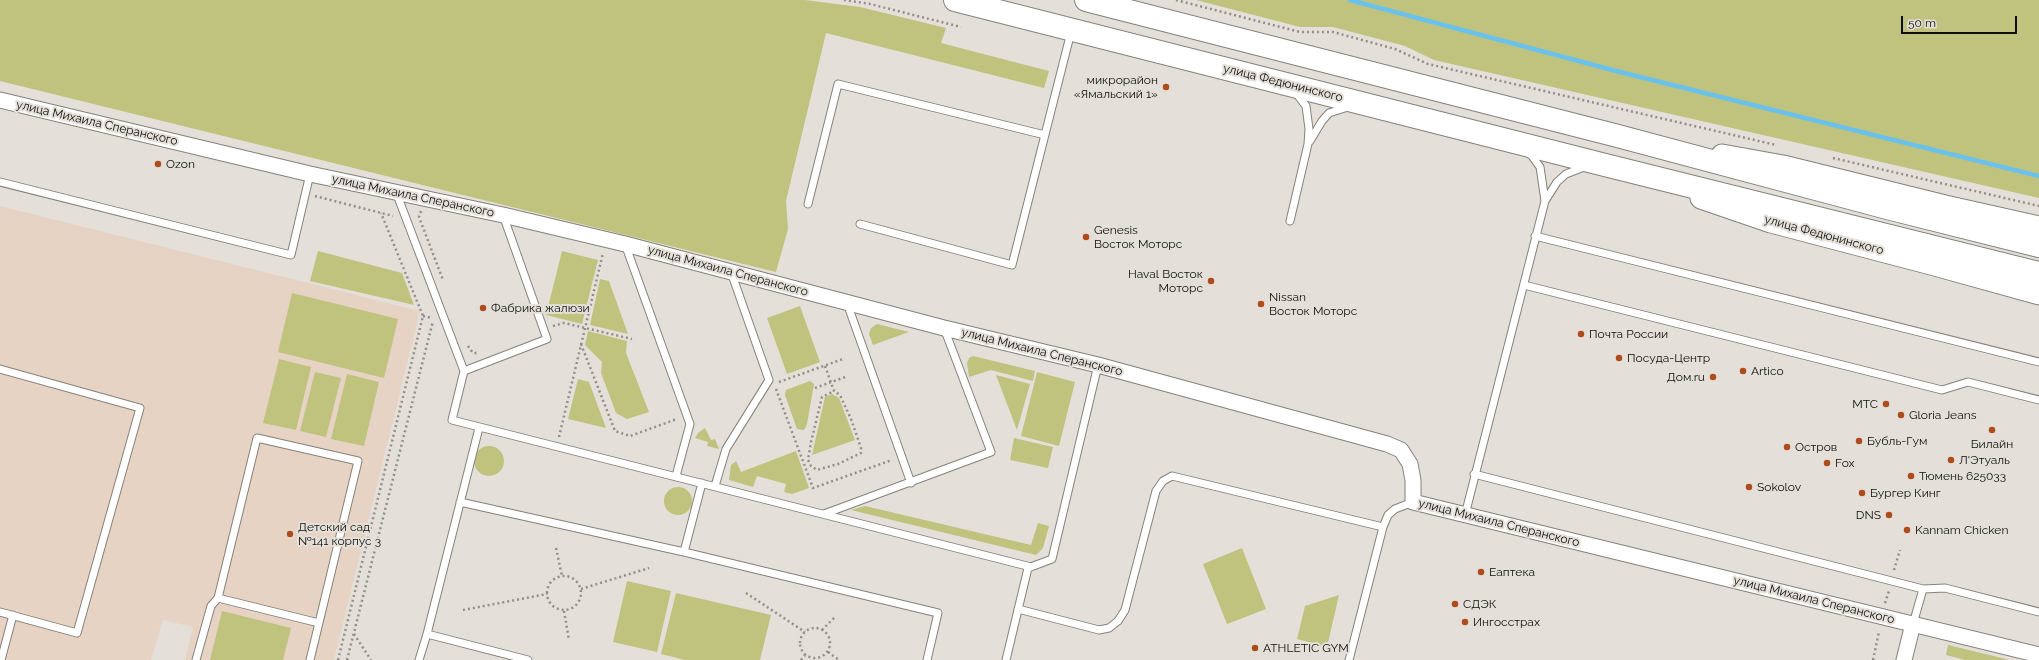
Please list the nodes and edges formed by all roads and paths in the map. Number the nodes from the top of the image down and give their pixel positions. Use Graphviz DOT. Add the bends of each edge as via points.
graph roads {
  1 [pos="844,0"];
  2 [pos="955,0"];
  3 [pos="1086,0"];
  4 [pos="1176,0"];
  5 [pos="961,27"];
  6 [pos="1072,30"];
  7 [pos="1286,84"];
  8 [pos="0,100"];
  9 [pos="1373,106"];
  10 [pos="1045,135"];
  11 [pos="1614,135"];
  12 [pos="1513,142"];
  13 [pos="1308,144"];
  14 [pos="1784,147"];
  15 [pos="1830,157"];
  16 [pos="1608,166"];
  17 [pos="310,174"];
  18 [pos="0,182"];
  19 [pos="396,192"];
  20 [pos="306,193"];
  21 [pos="1545,201"];
  22 [pos="808,204"];
  23 [pos="426,206"];
  24 [pos="2039,206"];
  25 [pos="381,213"];
  26 [pos="503,215"];
  27 [pos="419,217"];
  28 [pos="407,221"];
  29 [pos="1290,221"];
  30 [pos="860,224"];
  31 [pos="2039,226"];
  32 [pos="1535,236"];
  33 [pos="625,244"];
  34 [pos="2039,246"];
  35 [pos="596,251"];
  36 [pos="730,272"];
  37 [pos="2039,273"];
  38 [pos="444,283"];
  39 [pos="1524,285"];
  40 [pos="2039,294"];
  41 [pos="847,302"];
  42 [pos="423,316"];
  43 [pos="585,328"];
  44 [pos="944,328"];
  45 [pos="544,329"];
  46 [pos="632,339"];
  47 [pos="466,341"];
  48 [pos="581,344"];
  49 [pos="480,354"];
  50 [pos="843,359"];
  51 [pos="2039,362"];
  52 [pos="1098,365"];
  53 [pos="825,366"];
  54 [pos="0,369"];
  55 [pos="464,371"];
  56 [pos="848,376"];
  57 [pos="831,383"];
  58 [pos="815,388"];
  59 [pos="834,391"];
  60 [pos="2039,400"];
  61 [pos="687,415"];
  62 [pos="479,428"];
  63 [pos="559,438"];
  64 [pos="902,457"];
  65 [pos="1474,474"];
  66 [pos="676,476"];
  67 [pos="702,483"];
  68 [pos="911,483"];
  69 [pos="715,486"];
  70 [pos="460,502"];
  71 [pos="1413,502"];
  72 [pos="824,514"];
  73 [pos="1465,515"];
  74 [pos="1383,527"];
  75 [pos="556,548"];
  76 [pos="684,552"];
  77 [pos="1031,567"];
  78 [pos="649,568"];
  79 [pos="562,576"];
  80 [pos="581,590"];
  81 [pos="1923,590"];
  82 [pos="746,593"];
  83 [pos="547,594"];
  84 [pos="218,598"];
  85 [pos="463,610"];
  86 [pos="1018,610"];
  87 [pos="564,611"];
  88 [pos="0,612"];
  89 [pos="2039,612"];
  90 [pos="13,615"];
  91 [pos="836,616"];
  92 [pos="318,624"];
  93 [pos="1913,624"];
  94 [pos="822,630"];
  95 [pos="805,632"];
  96 [pos="354,634"];
  97 [pos="428,634"];
  98 [pos="569,640"];
  99 [pos="828,652"];
  100 [pos="2039,654"];
  101 [pos="806,655"];
  102 [pos="1,660"];
  103 [pos="196,660"];
  104 [pos="310,660"];
  105 [pos="338,660"];
  106 [pos="347,660"];
  107 [pos="371,660"];
  108 [pos="419,660"];
  109 [pos="528,660"];
  110 [pos="801,660"];
  111 [pos="839,660"];
  112 [pos="927,660"];
  113 [pos="1006,660"];
  114 [pos="1349,660"];
  115 [pos="1904,660"];
  1 -- 5 [label="path"];
  2 -- 6 [label="highway, улица Федюнинского"];
  3 -- 11 [label="highway"];
  4 -- 14 [label="path" via="1300,32 1333,32 1395,49 1428,64"];
  6 -- 7 [label="highway, улица Федюнинского"];
  6 -- 10 [label="lane"];
  7 -- 9 [label="highway, улица Федюнинского"];
  7 -- 13 [label="lane" via="1306,106"];
  8 -- 17 [label="street, улица Михаила Сперанского"];
  9 -- 12 [label="highway, улица Федюнинского"];
  9 -- 13 [label="lane" via="1341,108 1330,113"];
  10 -- 22 [label="lane" via="838,84"];
  10 -- 30 [label="lane" via="1012,265"];
  11 -- 31 [label="main road" via="1783,166"];
  11 -- 34 [label="highway"];
  12 -- 16 [label="highway, улица Федюнинского"];
  12 -- 21 [label="lane" via="1532,156 1540,167"];
  13 -- 29 [label="lane"];
  15 -- 24 [label="path"];
  16 -- 21 [label="lane" via="1590,166 1566,174 1557,182"];
  16 -- 37 [label="highway, улица Федюнинского"];
  16 -- 40 [label="main road, улица Федюнинского" via="1771,222"];
  17 -- 19 [label="street, улица Михаила Сперанского"];
  17 -- 20 [label="lane"];
  18 -- 20 [label="lane" via="291,255"];
  19 -- 26 [label="street, улица Михаила Сперанского"];
  19 -- 28 [label="lane"];
  20 -- 25 [label="path"];
  21 -- 32 [label="lane"];
  23 -- 27 [label="path" via="421,210"];
  25 -- 28 [label="path" via="396,217 401,223"];
  25 -- 42 [label="path"];
  26 -- 33 [label="street, улица Михаила Сперанского"];
  26 -- 45 [label="lane"];
  27 -- 28 [label="path"];
  27 -- 38 [label="path"];
  28 -- 55 [label="lane"];
  32 -- 39 [label="lane"];
  32 -- 51 [label="lane"];
  33 -- 36 [label="street, улица Михаила Сперанского"];
  33 -- 61 [label="lane"];
  35 -- 43 [label="path" via="603,253"];
  36 -- 41 [label="street, улица Михаила Сперанского"];
  36 -- 69 [label="lane" via="769,380 726,449"];
  39 -- 60 [label="lane" via="1942,390 1968,382"];
  39 -- 65 [label="lane"];
  41 -- 44 [label="street, улица Михаила Сперанского"];
  41 -- 64 [label="lane"];
  42 -- 96 [label="path" via="434,318"];
  42 -- 105 [label="path"];
  43 -- 45 [label="path" via="564,323"];
  43 -- 46 [label="path"];
  43 -- 48 [label="path"];
  44 -- 52 [label="street, улица Михаила Сперанского"];
  44 -- 68 [label="lane" via="991,452"];
  45 -- 55 [label="lane" via="548,339"];
  47 -- 49 [label="path" via="473,353"];
  48 -- 61 [label="path" via="614,431 630,436"];
  48 -- 63 [label="path"];
  50 -- 53 [label="path"];
  52 -- 71 [label="street, улица Михаила Сперанского" via="1401,450 1410,464"];
  52 -- 77 [label="lane" via="1052,559"];
  53 -- 57 [label="path"];
  53 -- 64 [label="path" via="774,384 813,488"];
  54 -- 90 [label="lane" via="140,408 77,633"];
  55 -- 62 [label="lane" via="452,420"];
  56 -- 57 [label="path"];
  57 -- 58 [label="path"];
  57 -- 59 [label="path"];
  59 -- 59 [label="path" via="822,397 811,442 808,460 817,470 861,453 851,419 840,394"];
  61 -- 66 [label="lane" via="690,424"];
  62 -- 66 [label="lane"];
  62 -- 70 [label="lane"];
  64 -- 68 [label="lane"];
  65 -- 73 [label="lane"];
  65 -- 81 [label="lane"];
  66 -- 67 [label="lane"];
  67 -- 69 [label="lane"];
  67 -- 76 [label="lane"];
  68 -- 72 [label="lane"];
  69 -- 72 [label="lane"];
  70 -- 76 [label="lane"];
  70 -- 97 [label="lane"];
  71 -- 73 [label="street, улица Михаила Сперанского"];
  71 -- 74 [label="lane" via="1395,509 1388,515"];
  72 -- 77 [label="lane"];
  73 -- 93 [label="street, улица Михаила Сперанского"];
  74 -- 86 [label="lane" via="1172,476 1163,481 1156,492 1125,610 1118,621 1109,628 1099,630"];
  74 -- 114 [label="lane"];
  75 -- 79 [label="path"];
  76 -- 112 [label="lane" via="938,613"];
  77 -- 86 [label="lane" via="1028,568"];
  78 -- 80 [label="path"];
  79 -- 80 [label="path" via="576,581"];
  79 -- 83 [label="path" via="550,584"];
  80 -- 87 [label="path" via="578,604"];
  81 -- 89 [label="lane" via="1945,588"];
  81 -- 93 [label="lane"];
  82 -- 95 [label="path"];
  83 -- 85 [label="path"];
  83 -- 87 [label="path" via="554,608"];
  84 -- 92 [label="lane"];
  84 -- 92 [label="lane" via="257,438 358,461"];
  84 -- 103 [label="lane" via="211,606"];
  86 -- 113 [label="lane"];
  87 -- 98 [label="path"];
  88 -- 90 [label="lane"];
  90 -- 102 [label="lane"];
  91 -- 94 [label="path"];
  92 -- 104 [label="lane"];
  93 -- 100 [label="street, улица Михаила Сперанского"];
  93 -- 115 [label="street"];
  94 -- 95 [label="path" via="813,628"];
  94 -- 99 [label="path" via="829,637"];
  95 -- 101 [label="path" via="800,643"];
  96 -- 106 [label="path"];
  96 -- 107 [label="path"];
  97 -- 108 [label="lane"];
  97 -- 109 [label="lane"];
  99 -- 101 [label="path" via="815,658"];
  99 -- 111 [label="path"];
  101 -- 110 [label="path"];
}
